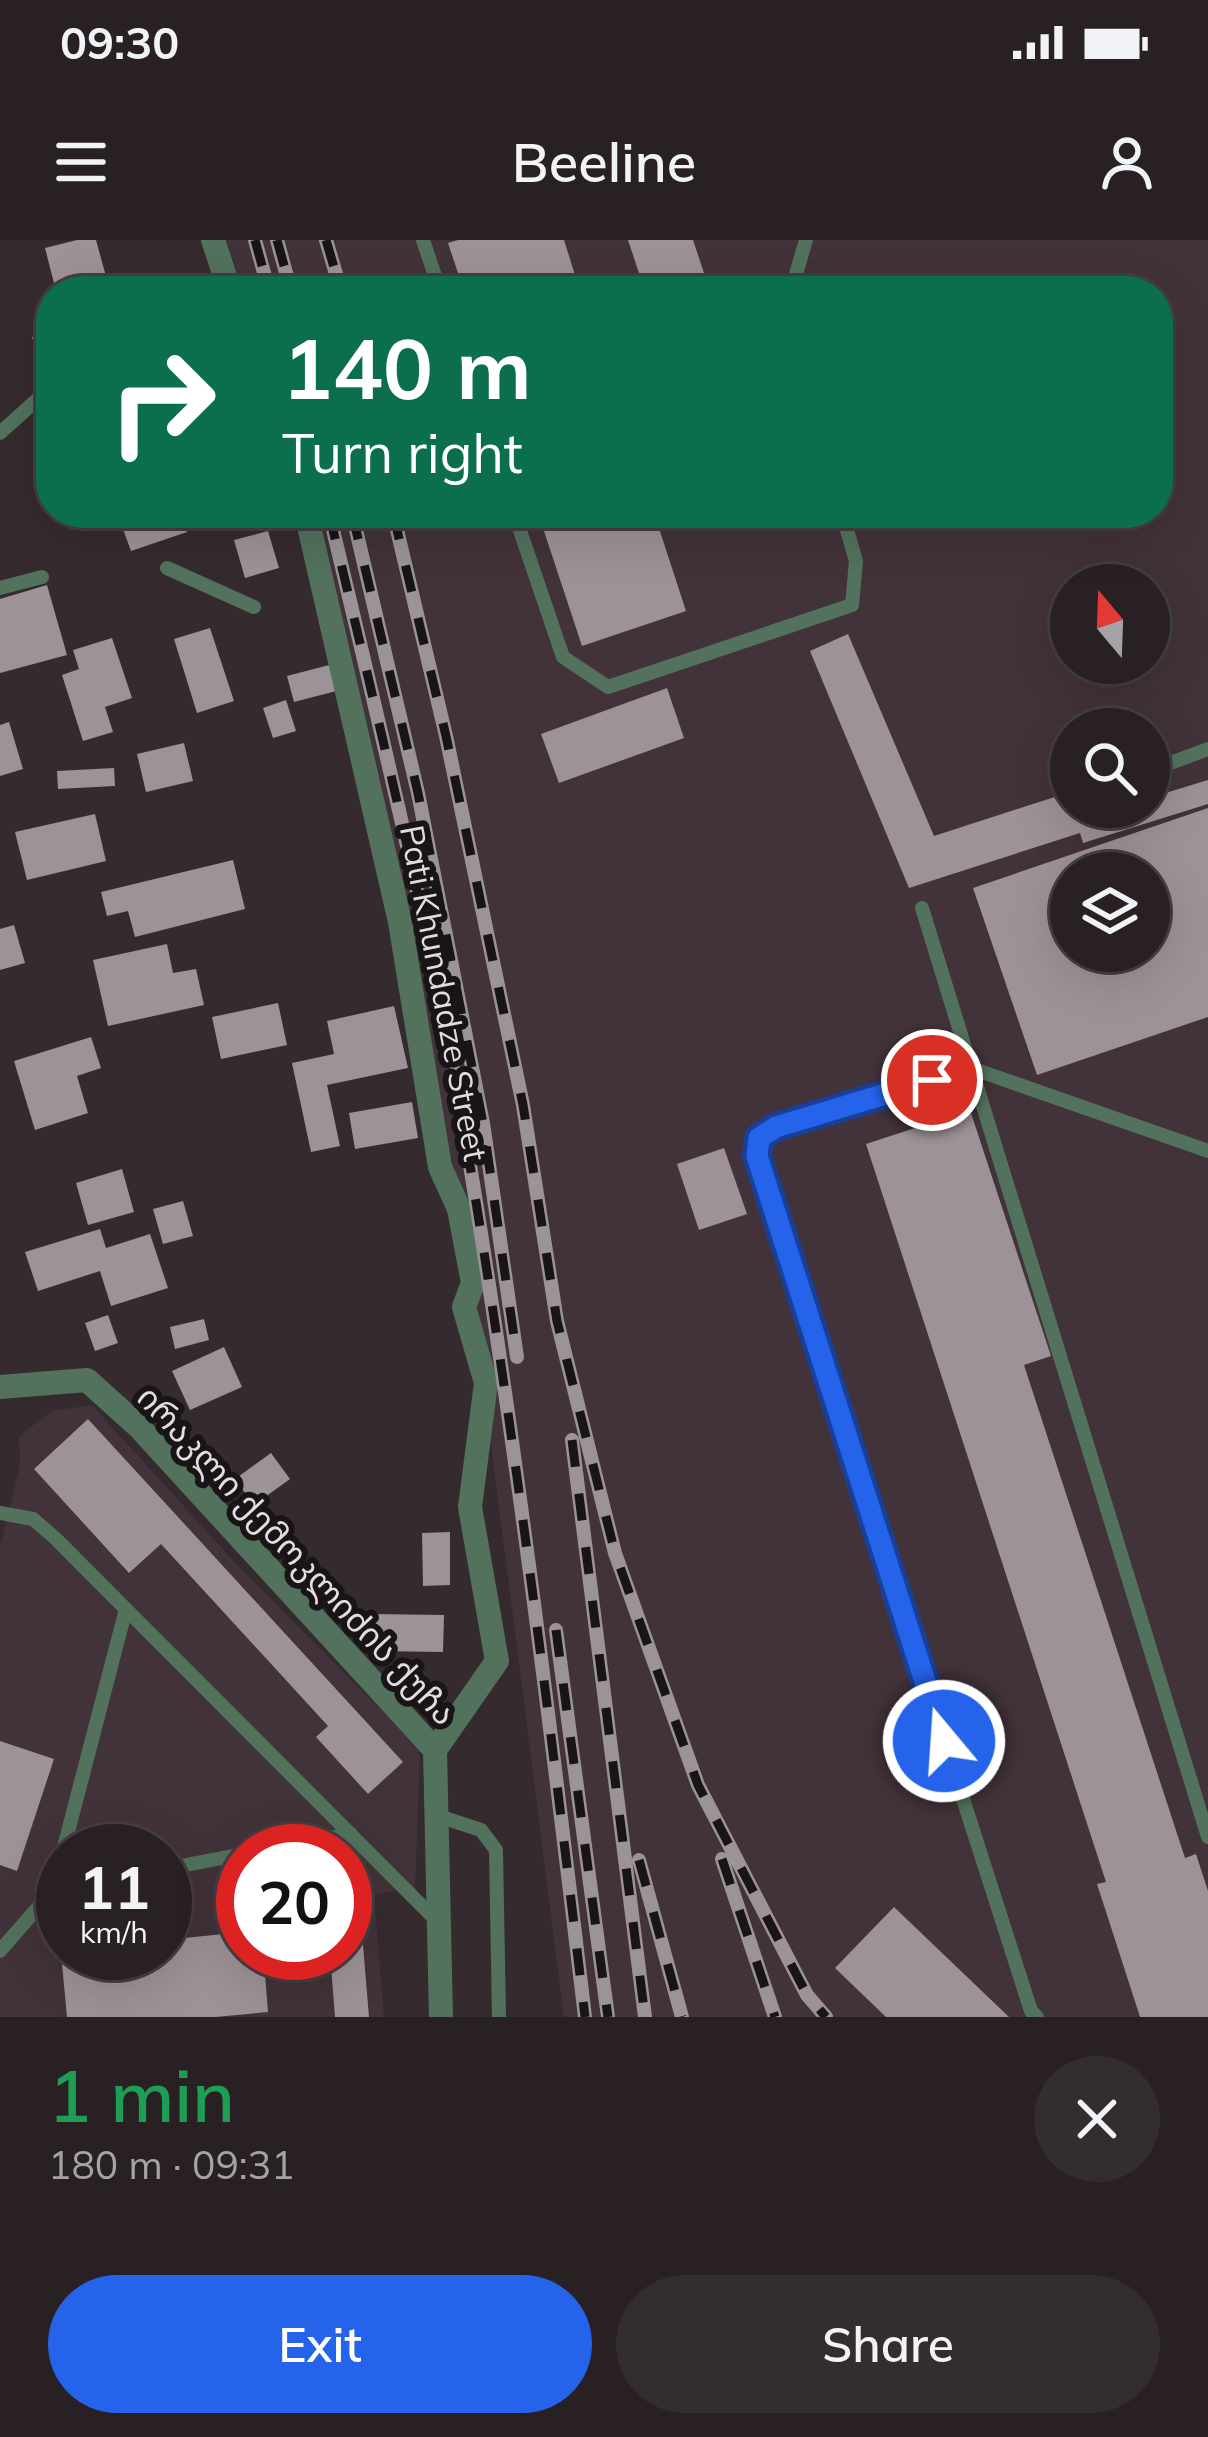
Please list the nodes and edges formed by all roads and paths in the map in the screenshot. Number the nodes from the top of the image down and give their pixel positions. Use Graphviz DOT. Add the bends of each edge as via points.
graph roads {
  1 [pos="213,240"];
  2 [pos="423,240"];
  3 [pos="806,240"];
  4 [pos="225,276"];
  5 [pos="435,276"];
  6 [pos="795,276"];
  7 [pos="36,401"];
  8 [pos="0,433"];
  9 [pos="309,528"];
  10 [pos="519,528"];
  11 [pos="846,528"];
  12 [pos="167,568"];
  13 [pos="42,577"];
  14 [pos="0,587"];
  15 [pos="254,607"];
  16 [pos="1208,749"];
  17 [pos="1170,763"];
  18 [pos="922,908"];
  19 [pos="971,1069"];
  20 [pos="1208,1151"];
  21 [pos="0,1387"];
  22 [pos="0,1513"];
  23 [pos="126,1610"];
  24 [pos="435,1750"];
  25 [pos="436,1815"];
  26 [pos="70,1824"];
  27 [pos="341,1824"];
  28 [pos="1208,1837"];
  29 [pos="372,1855"];
  30 [pos="36,1912"];
  31 [pos="436,1920"];
  32 [pos="0,1952"];
  33 [pos="441,2017"];
  34 [pos="499,2017"];
  35 [pos="1037,2017"];
  1 -- 4 [label="street"];
  2 -- 5 [label="lane"];
  3 -- 6 [label="lane"];
  7 -- 8 [label="lane"];
  9 -- 24 [label="street, Pati Khundadze Street" via="400,922 440,1167 459,1209 473,1282 464,1307 486,1383 470,1507 497,1661"];
  10 -- 11 [label="lane" via="563,657 608,687 851,605 856,561"];
  12 -- 15 [label="lane"];
  13 -- 14 [label="lane"];
  16 -- 17 [label="lane"];
  18 -- 19 [label="lane"];
  19 -- 20 [label="lane"];
  19 -- 28 [label="lane"];
  19 -- 35 [label="lane" via="776,1127 759,1138 757,1156"];
  21 -- 24 [label="street, ირაკლი ქემოკლიძის ქუჩა" via="87,1380"];
  22 -- 23 [label="lane" via="33,1519"];
  23 -- 26 [label="lane"];
  23 -- 27 [label="lane"];
  24 -- 25 [label="street, ირაკლი ქემოკლიძის ქუჩა"];
  25 -- 31 [label="street, ირაკლი ქემოკლიძის ქუჩა"];
  25 -- 34 [label="lane" via="482,1830 496,1850"];
  29 -- 31 [label="lane"];
  30 -- 32 [label="lane"];
  31 -- 33 [label="street, ირაკლი ქემოკლიძის ქუჩა"];
}
